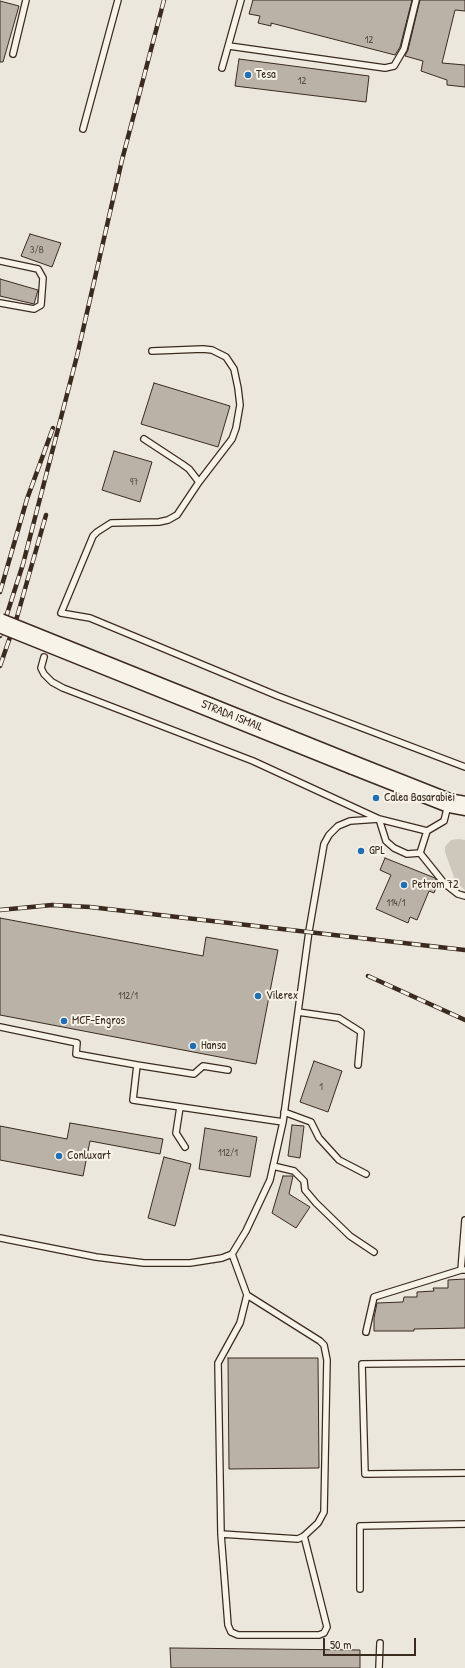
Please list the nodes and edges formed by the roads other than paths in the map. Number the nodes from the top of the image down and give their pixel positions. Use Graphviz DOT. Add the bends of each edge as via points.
graph roads {
  1 [pos="26,0"];
  2 [pos="118,0"];
  3 [pos="241,0"];
  4 [pos="416,0"];
  5 [pos="229,46"];
  6 [pos="13,54"];
  7 [pos="222,68"];
  8 [pos="83,129"];
  9 [pos="0,260"];
  10 [pos="0,303"];
  11 [pos="152,351"];
  12 [pos="144,439"];
  13 [pos="199,482"];
  14 [pos="0,623"];
  15 [pos="44,657"];
  16 [pos="465,767"];
  17 [pos="457,805"];
  18 [pos="465,815"];
  19 [pos="379,819"];
  20 [pos="426,831"];
  21 [pos="420,853"];
  22 [pos="465,896"];
  23 [pos="298,1012"];
  24 [pos="0,1027"];
  25 [pos="137,1065"];
  26 [pos="358,1065"];
  27 [pos="228,1070"];
  28 [pos="180,1107"];
  29 [pos="284,1112"];
  30 [pos="282,1122"];
  31 [pos="185,1147"];
  32 [pos="273,1166"];
  33 [pos="366,1174"];
  34 [pos="465,1220"];
  35 [pos="0,1238"];
  36 [pos="374,1252"];
  37 [pos="232,1254"];
  38 [pos="463,1270"];
  39 [pos="247,1295"];
  40 [pos="366,1332"];
  41 [pos="465,1364"];
  42 [pos="465,1473"];
  43 [pos="465,1524"];
  44 [pos="221,1534"];
  45 [pos="304,1536"];
  46 [pos="360,1589"];
  47 [pos="380,1643"];
  48 [pos="379,1668"];
  1 -- 6 [label="lane"];
  2 -- 8 [label="lane"];
  3 -- 5 [label="lane"];
  4 -- 5 [label="lane" via="404,49 394,66 385,68"];
  5 -- 7 [label="lane"];
  9 -- 10 [label="lane" via="38,270 43,278 41,305 34,308"];
  11 -- 13 [label="lane" via="212,350 226,357 234,369 240,405 236,428 232,439"];
  12 -- 13 [label="lane" via="189,469"];
  13 -- 16 [label="lane" via="177,515 168,520 111,523 97,532 93,536 61,613 90,618 278,696"];
  14 -- 17 [label="main road, STRADA ISMAIL, bridge"];
  15 -- 19 [label="lane" via="41,668 44,674 63,688 253,761"];
  17 -- 18 [label="main road, STRADA ISMAIL"];
  17 -- 20 [label="lane" via="444,821"];
  19 -- 20 [label="lane"];
  19 -- 21 [label="lane" via="386,840 394,848 407,854"];
  19 -- 23 [label="lane" via="350,821 338,826 324,844"];
  20 -- 21 [label="lane"];
  21 -- 22 [label="lane" via="444,883"];
  23 -- 26 [label="lane" via="339,1018 361,1032"];
  23 -- 29 [label="lane"];
  24 -- 25 [label="lane" via="77,1043 76,1054"];
  25 -- 27 [label="lane" via="194,1074 203,1066"];
  25 -- 28 [label="lane" via="133,1100"];
  28 -- 30 [label="lane"];
  28 -- 31 [label="lane" via="176,1133"];
  29 -- 30 [label="lane"];
  29 -- 33 [label="lane" via="311,1122 319,1138 339,1160"];
  30 -- 32 [label="lane"];
  32 -- 36 [label="lane" via="294,1171 304,1181 305,1190 316,1203 350,1236"];
  32 -- 37 [label="lane" via="259,1206"];
  34 -- 38 [label="lane"];
  35 -- 37 [label="lane" via="96,1257 144,1263 190,1263"];
  37 -- 39 [label="lane"];
  38 -- 40 [label="lane" via="374,1297"];
  39 -- 44 [label="lane" via="240,1323 218,1363"];
  39 -- 45 [label="lane" via="320,1341 326,1350 324,1512 318,1523"];
  41 -- 42 [label="lane" via="362,1364 366,1474"];
  43 -- 46 [label="lane" via="360,1526"];
  44 -- 45 [label="lane" via="298,1539"];
  44 -- 45 [label="lane" via="228,1625 231,1632 238,1635 324,1633 327,1627"];
  47 -- 48 [label="lane"];
}
